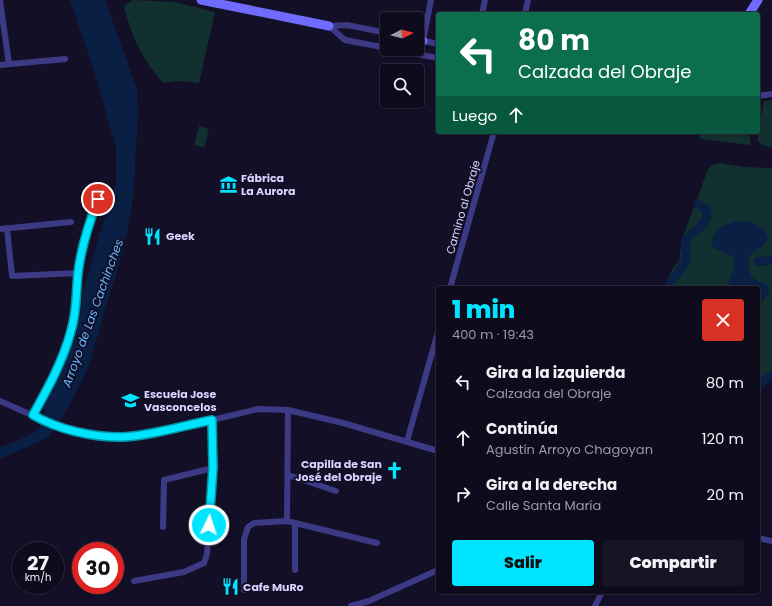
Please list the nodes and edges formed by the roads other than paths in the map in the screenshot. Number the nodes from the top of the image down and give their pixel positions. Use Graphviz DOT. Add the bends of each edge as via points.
graph roads {
  1 [pos="0,0"];
  2 [pos="203,0"];
  3 [pos="431,0"];
  4 [pos="485,0"];
  5 [pos="528,0"];
  6 [pos="758,0"];
  7 [pos="216,1"];
  8 [pos="482,12"];
  9 [pos="525,12"];
  10 [pos="749,12"];
  11 [pos="424,24"];
  12 [pos="329,26"];
  13 [pos="380,32"];
  14 [pos="424,42"];
  15 [pos="436,44"];
  16 [pos="380,46"];
  17 [pos="424,55"];
  18 [pos="436,58"];
  19 [pos="66,59"];
  20 [pos="9,64"];
  21 [pos="0,65"];
  22 [pos="772,94"];
  23 [pos="760,96"];
  24 [pos="493,134"];
  25 [pos="102,189"];
  26 [pos="71,222"];
  27 [pos="7,228"];
  28 [pos="0,229"];
  29 [pos="78,273"];
  30 [pos="451,286"];
  31 [pos="436,339"];
  32 [pos="0,401"];
  33 [pos="288,410"];
  34 [pos="35,416"];
  35 [pos="212,420"];
  36 [pos="407,441"];
  37 [pos="436,450"];
  38 [pos="213,468"];
  39 [pos="288,475"];
  40 [pos="336,490"];
  41 [pos="287,521"];
  42 [pos="295,523"];
  43 [pos="163,527"];
  44 [pos="760,538"];
  45 [pos="772,541"];
  46 [pos="377,543"];
  47 [pos="295,570"];
  48 [pos="436,571"];
  49 [pos="134,581"];
  50 [pos="244,590"];
  51 [pos="601,594"];
  52 [pos="351,606"];
  53 [pos="595,606"];
  1 -- 20 [label="street"];
  2 -- 7 [label="main road"];
  3 -- 11 [label="street"];
  4 -- 8 [label="street"];
  5 -- 9 [label="street"];
  6 -- 10 [label="main road"];
  7 -- 12 [label="main road"];
  12 -- 13 [label="street" via="347,25"];
  12 -- 16 [label="street" via="345,40"];
  14 -- 15 [label="street"];
  17 -- 18 [label="street"];
  19 -- 20 [label="street"];
  20 -- 21 [label="street"];
  22 -- 23 [label="street"];
  24 -- 30 [label="street, Camino al Obraje"];
  25 -- 29 [label="street" via="90,220"];
  26 -- 27 [label="street"];
  27 -- 28 [label="street"];
  27 -- 29 [label="street" via="12,276"];
  29 -- 34 [label="street" via="72,330 54,377"];
  31 -- 36 [label="street"];
  32 -- 34 [label="street"];
  33 -- 35 [label="street" via="258,409"];
  33 -- 36 [label="street"];
  33 -- 39 [label="street"];
  34 -- 35 [label="street" via="61,428 122,437"];
  35 -- 38 [label="street"];
  36 -- 37 [label="street"];
  38 -- 43 [label="street" via="164,480"];
  38 -- 49 [label="street" via="207,554 204,562 184,572"];
  39 -- 40 [label="street"];
  39 -- 41 [label="street"];
  41 -- 42 [label="street"];
  41 -- 50 [label="street" via="254,523 248,527 244,539"];
  42 -- 46 [label="street"];
  42 -- 47 [label="street"];
  44 -- 45 [label="street"];
  48 -- 52 [label="street" via="369,601"];
  51 -- 53 [label="street"];
}
